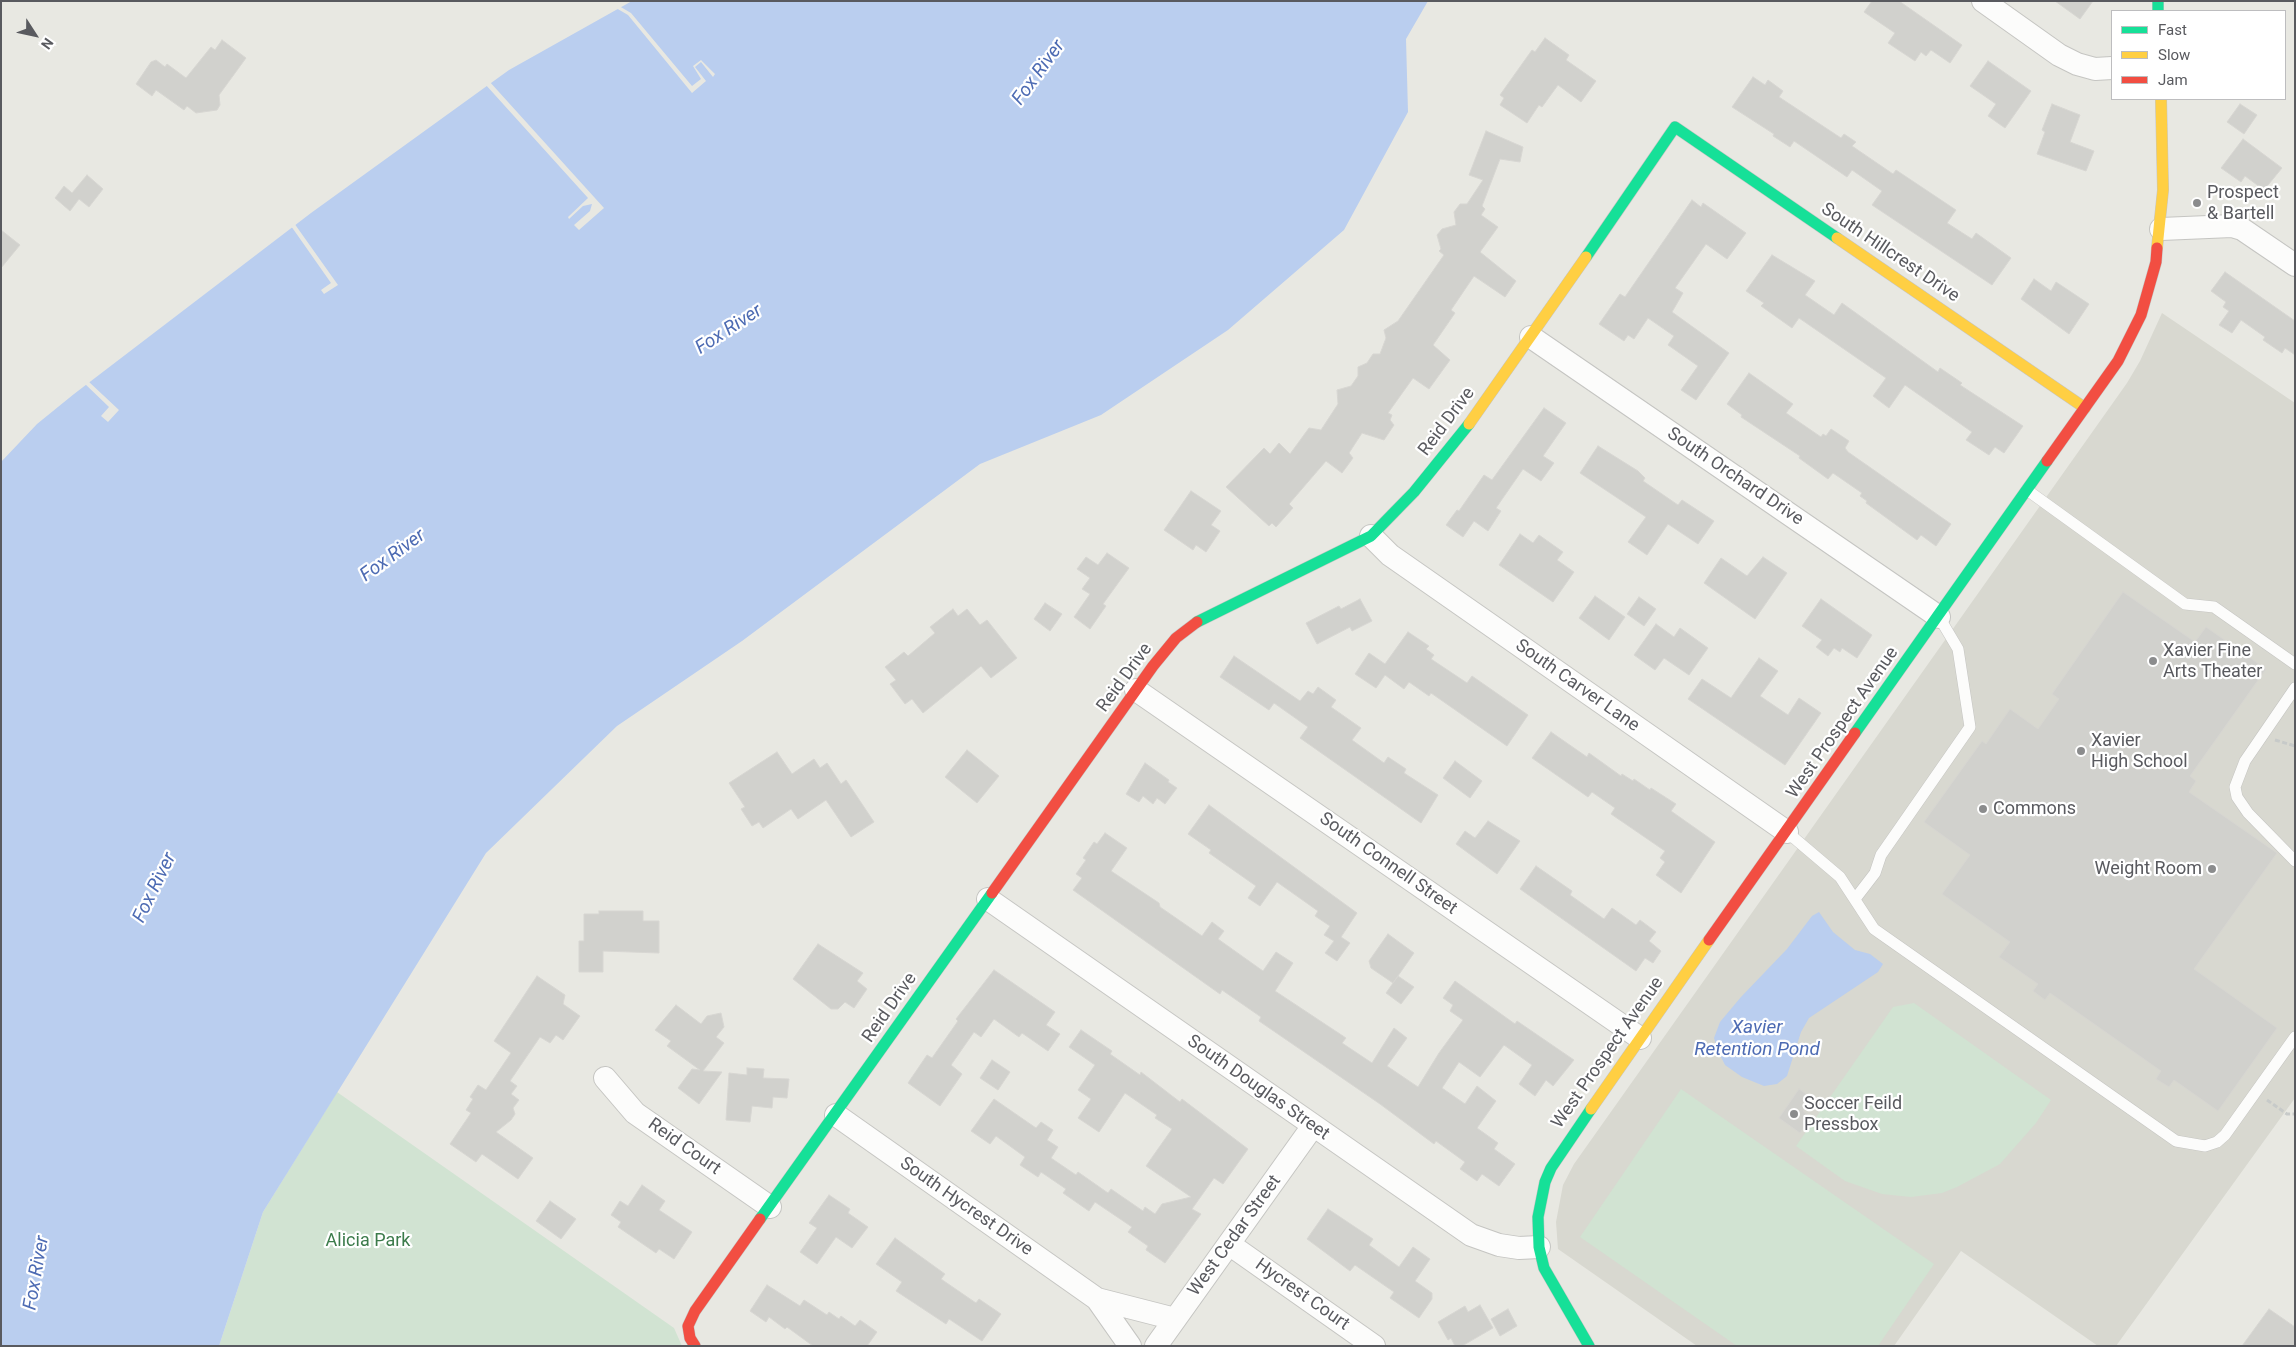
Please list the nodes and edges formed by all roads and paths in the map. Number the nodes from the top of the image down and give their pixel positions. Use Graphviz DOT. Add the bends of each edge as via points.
graph roads {
  1 [pos="1983,1"];
  2 [pos="2111,68"];
  3 [pos="2161,100"];
  4 [pos="1675,127"];
  5 [pos="2161,229"];
  6 [pos="2295,265"];
  7 [pos="1531,337"];
  8 [pos="2086,408"];
  9 [pos="2027,490"];
  10 [pos="1371,536"];
  11 [pos="1939,617"];
  12 [pos="2295,664"];
  13 [pos="2295,688"];
  14 [pos="1136,690"];
  15 [pos="1787,832"];
  16 [pos="2295,861"];
  17 [pos="988,899"];
  18 [pos="1855,899"];
  19 [pos="2295,1037"];
  20 [pos="1640,1038"];
  21 [pos="605,1078"];
  22 [pos="2256,1092"];
  23 [pos="2295,1114"];
  24 [pos="836,1115"];
  25 [pos="1313,1126"];
  26 [pos="770,1207"];
  27 [pos="1229,1244"];
  28 [pos="1539,1247"];
  29 [pos="1097,1299"];
  30 [pos="1175,1319"];
  31 [pos="693,1342"];
  32 [pos="1130,1346"];
  33 [pos="1156,1346"];
  34 [pos="1374,1346"];
  35 [pos="1589,1346"];
  1 -- 2 [label="street" via="2059,55 2096,69"];
  3 -- 5 [label="street, West Prospect Avenue"];
  4 -- 7 [label="street, Reid Drive"];
  4 -- 8 [label="street, South Hillcrest Drive"];
  5 -- 6 [label="street" via="2232,226 2242,229"];
  5 -- 8 [label="street, West Prospect Avenue" via="2150,289 2141,315 2118,361"];
  7 -- 10 [label="street, Reid Drive" via="1442,458"];
  7 -- 11 [label="street, South Orchard Drive"];
  8 -- 9 [label="street, West Prospect Avenue"];
  9 -- 11 [label="street, West Prospect Avenue"];
  9 -- 12 [label="lane" via="2185,604 2214,607"];
  10 -- 14 [label="street, Reid Drive" via="1202,618 1187,628 1165,651"];
  10 -- 15 [label="street, South Carver Lane" via="1390,555"];
  11 -- 15 [label="street, West Prospect Avenue"];
  11 -- 18 [label="lane" via="1958,648 1970,727 1881,854 1875,872"];
  13 -- 16 [label="lane" via="2244,761 2235,787 2237,797 2248,814"];
  14 -- 17 [label="street, Reid Drive"];
  14 -- 20 [label="street, South Connell Street"];
  15 -- 18 [label="lane" via="1840,877"];
  15 -- 20 [label="street, West Prospect Avenue"];
  17 -- 24 [label="street, Reid Drive"];
  17 -- 25 [label="street, South Douglas Street"];
  18 -- 22 [label="lane" via="1874,929 2176,1141 2196,1146 2217,1142 2235,1123"];
  19 -- 22 [label="lane"];
  20 -- 28 [label="street, West Prospect Avenue" via="1551,1168 1538,1217"];
  21 -- 26 [label="street, Reid Court" via="635,1112"];
  22 -- 23 [label="path" via="2287,1114"];
  24 -- 26 [label="street, Reid Drive"];
  24 -- 29 [label="street, South Hycrest Drive"];
  25 -- 27 [label="street, West Cedar Street"];
  25 -- 28 [label="street, South Douglas Street" via="1471,1235 1499,1246"];
  26 -- 31 [label="street, Reid Drive" via="695,1311 688,1326"];
  27 -- 30 [label="street, West Cedar Street"];
  27 -- 34 [label="street, Hycrest Court"];
  28 -- 35 [label="street, West Prospect Avenue" via="1544,1268"];
  29 -- 30 [label="street, South Hycrest Drive"];
  29 -- 32 [label="street, South Hycrest Drive"];
  30 -- 33 [label="street, West Cedar Street"];
}
